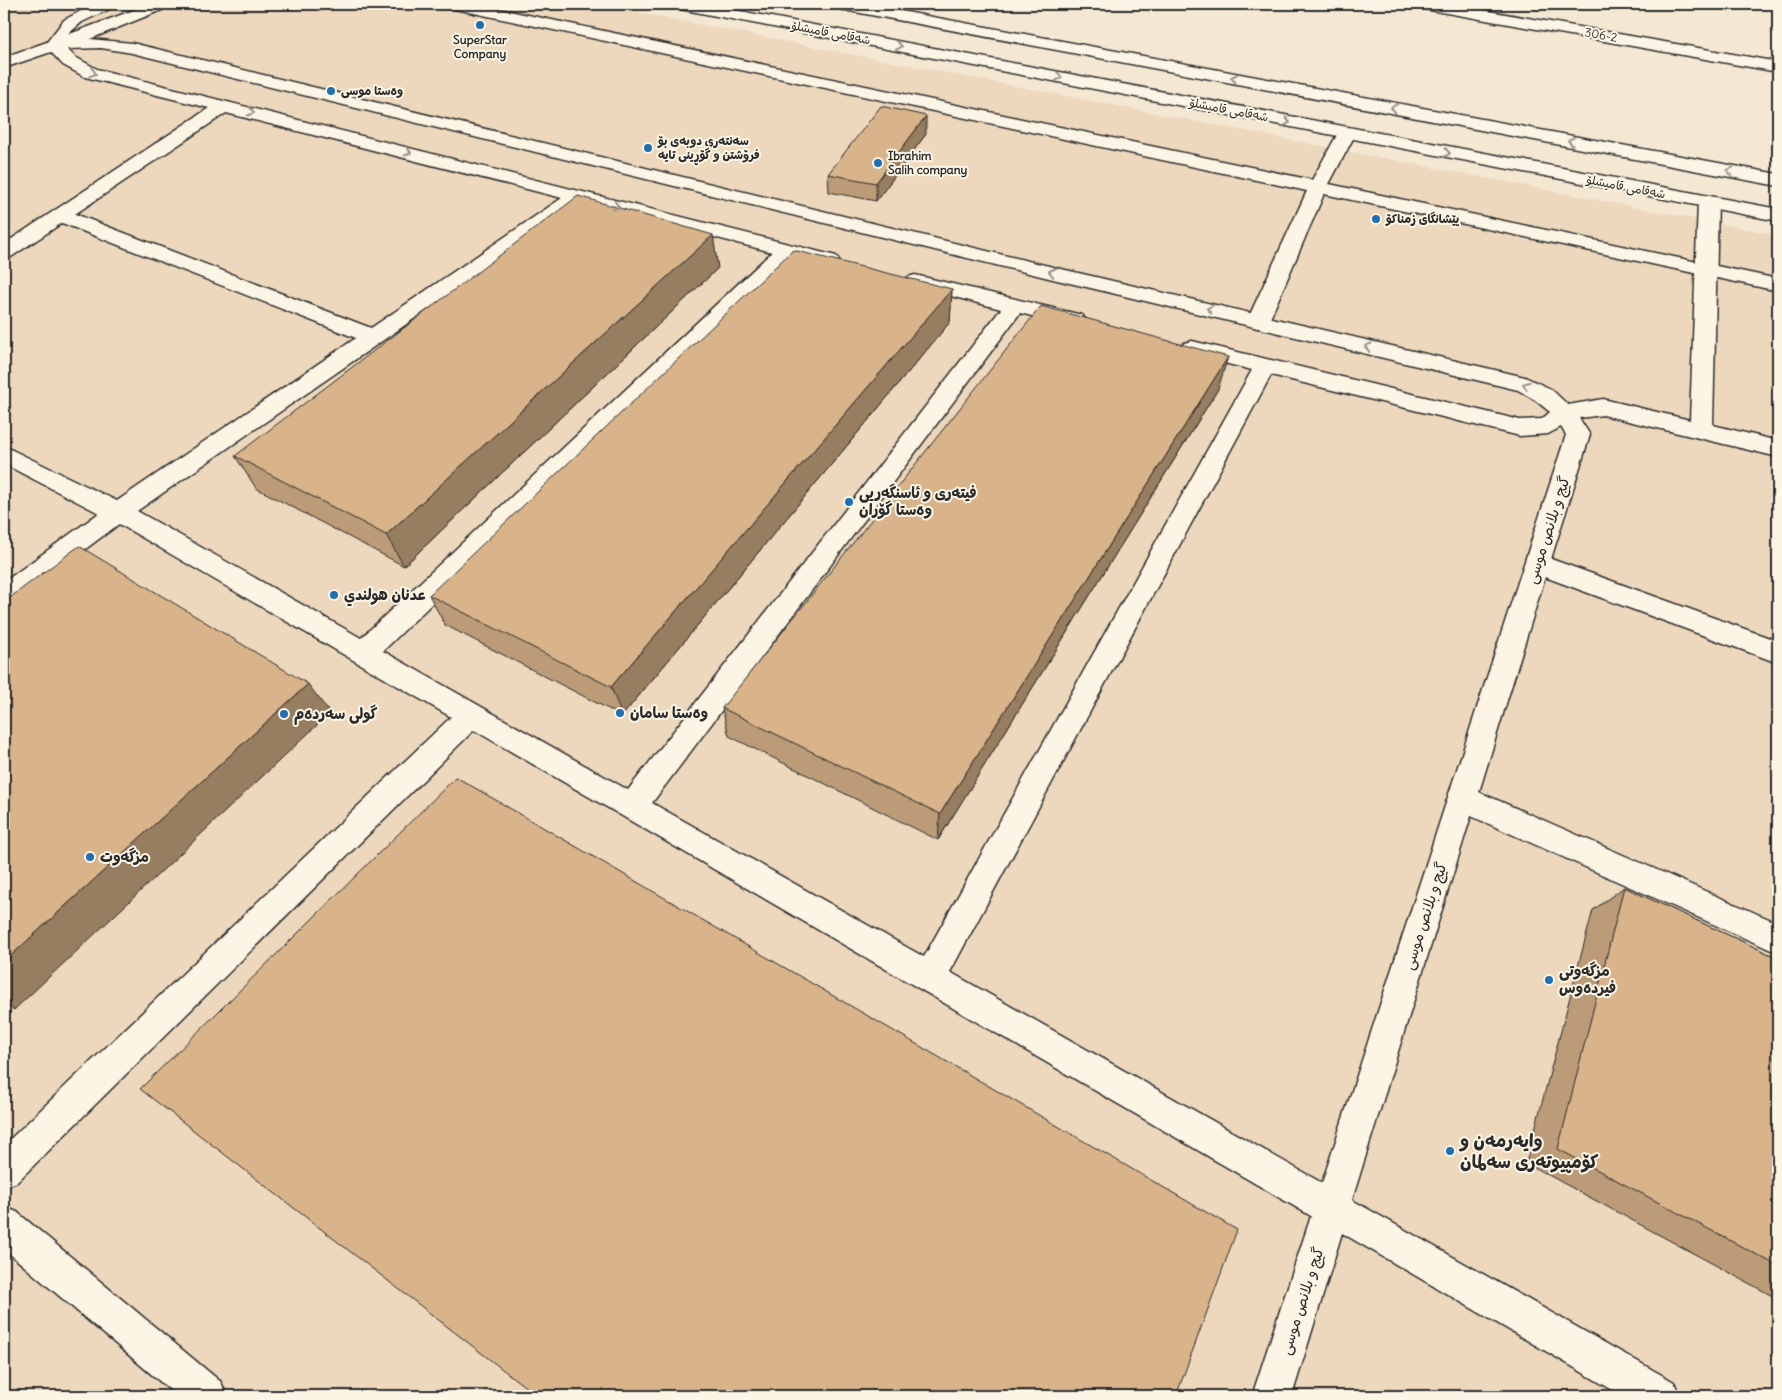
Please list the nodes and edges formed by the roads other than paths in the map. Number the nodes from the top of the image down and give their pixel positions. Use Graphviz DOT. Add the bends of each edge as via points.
graph roads {
  1 [pos="108,4"];
  2 [pos="163,4"];
  3 [pos="455,4"];
  4 [pos="680,4"];
  5 [pos="839,4"];
  6 [pos="1424,4"];
  7 [pos="874,7"];
  8 [pos="54,45"];
  9 [pos="4,63"];
  10 [pos="1778,67"];
  11 [pos="224,106"];
  12 [pos="1347,133"];
  13 [pos="1778,180"];
  14 [pos="1318,187"];
  15 [pos="578,196"];
  16 [pos="1708,202"];
  17 [pos="60,215"];
  18 [pos="1778,215"];
  19 [pos="786,249"];
  20 [pos="4,253"];
  21 [pos="843,263"];
  22 [pos="1706,270"];
  23 [pos="900,277"];
  24 [pos="1778,286"];
  25 [pos="1015,305"];
  26 [pos="1258,321"];
  27 [pos="1098,326"];
  28 [pos="373,337"];
  29 [pos="1172,344"];
  30 [pos="1265,366"];
  31 [pos="1571,424"];
  32 [pos="1701,431"];
  33 [pos="1778,449"];
  34 [pos="4,454"];
  35 [pos="118,512"];
  36 [pos="1538,564"];
  37 [pos="4,596"];
  38 [pos="1778,652"];
  39 [pos="363,653"];
  40 [pos="471,715"];
  41 [pos="1462,798"];
  42 [pos="632,807"];
  43 [pos="1778,938"];
  44 [pos="930,977"];
  45 [pos="4,1169"];
  46 [pos="1332,1208"];
  47 [pos="4,1225"];
  48 [pos="207,1396"];
  49 [pos="1272,1396"];
  50 [pos="1660,1396"];
  1 -- 8 [label="street" via="67,24"];
  2 -- 8 [label="street"];
  3 -- 14 [label="street"];
  4 -- 12 [label="street, شەقامی قامیشلۆ, one-way"];
  5 -- 7 [label="street"];
  6 -- 10 [label="street, 306-2"];
  13 -- 7 [label="street, one-way"];
  8 -- 9 [label="street"];
  8 -- 11 [label="street, one-way" via="69,61 91,73"];
  26 -- 8 [label="street, one-way" via="132,48 102,43"];
  11 -- 15 [label="street, one-way"];
  11 -- 17 [label="street"];
  12 -- 14 [label="street"];
  12 -- 16 [label="street, شەقامی قامیشلۆ, one-way"];
  14 -- 22 [label="street"];
  14 -- 26 [label="street"];
  15 -- 19 [label="street, one-way"];
  15 -- 28 [label="street"];
  16 -- 18 [label="street, شەقامی قامیشلۆ"];
  16 -- 22 [label="street"];
  17 -- 20 [label="street"];
  17 -- 28 [label="street"];
  19 -- 21 [label="street"];
  19 -- 39 [label="street"];
  22 -- 24 [label="street"];
  22 -- 32 [label="street"];
  23 -- 25 [label="street"];
  25 -- 27 [label="street"];
  25 -- 42 [label="street"];
  31 -- 26 [label="street, one-way" via="1548,395 1525,384"];
  28 -- 35 [label="street"];
  29 -- 30 [label="street"];
  30 -- 31 [label="street" via="1520,428"];
  30 -- 44 [label="street"];
  31 -- 32 [label="street" via="1603,407"];
  31 -- 36 [label="street, گيج و بلانص موسى"];
  32 -- 33 [label="street"];
  34 -- 35 [label="street"];
  35 -- 37 [label="street"];
  35 -- 39 [label="street"];
  36 -- 38 [label="street"];
  36 -- 41 [label="street, گيج و بلانص موسى"];
  39 -- 40 [label="street"];
  40 -- 42 [label="street"];
  40 -- 45 [label="street"];
  41 -- 43 [label="street"];
  41 -- 46 [label="street, گيج و بلانص موسى"];
  42 -- 44 [label="street"];
  44 -- 46 [label="street"];
  46 -- 49 [label="street, گيج و بلانص موسى"];
  46 -- 50 [label="street"];
  47 -- 48 [label="street"];
}
